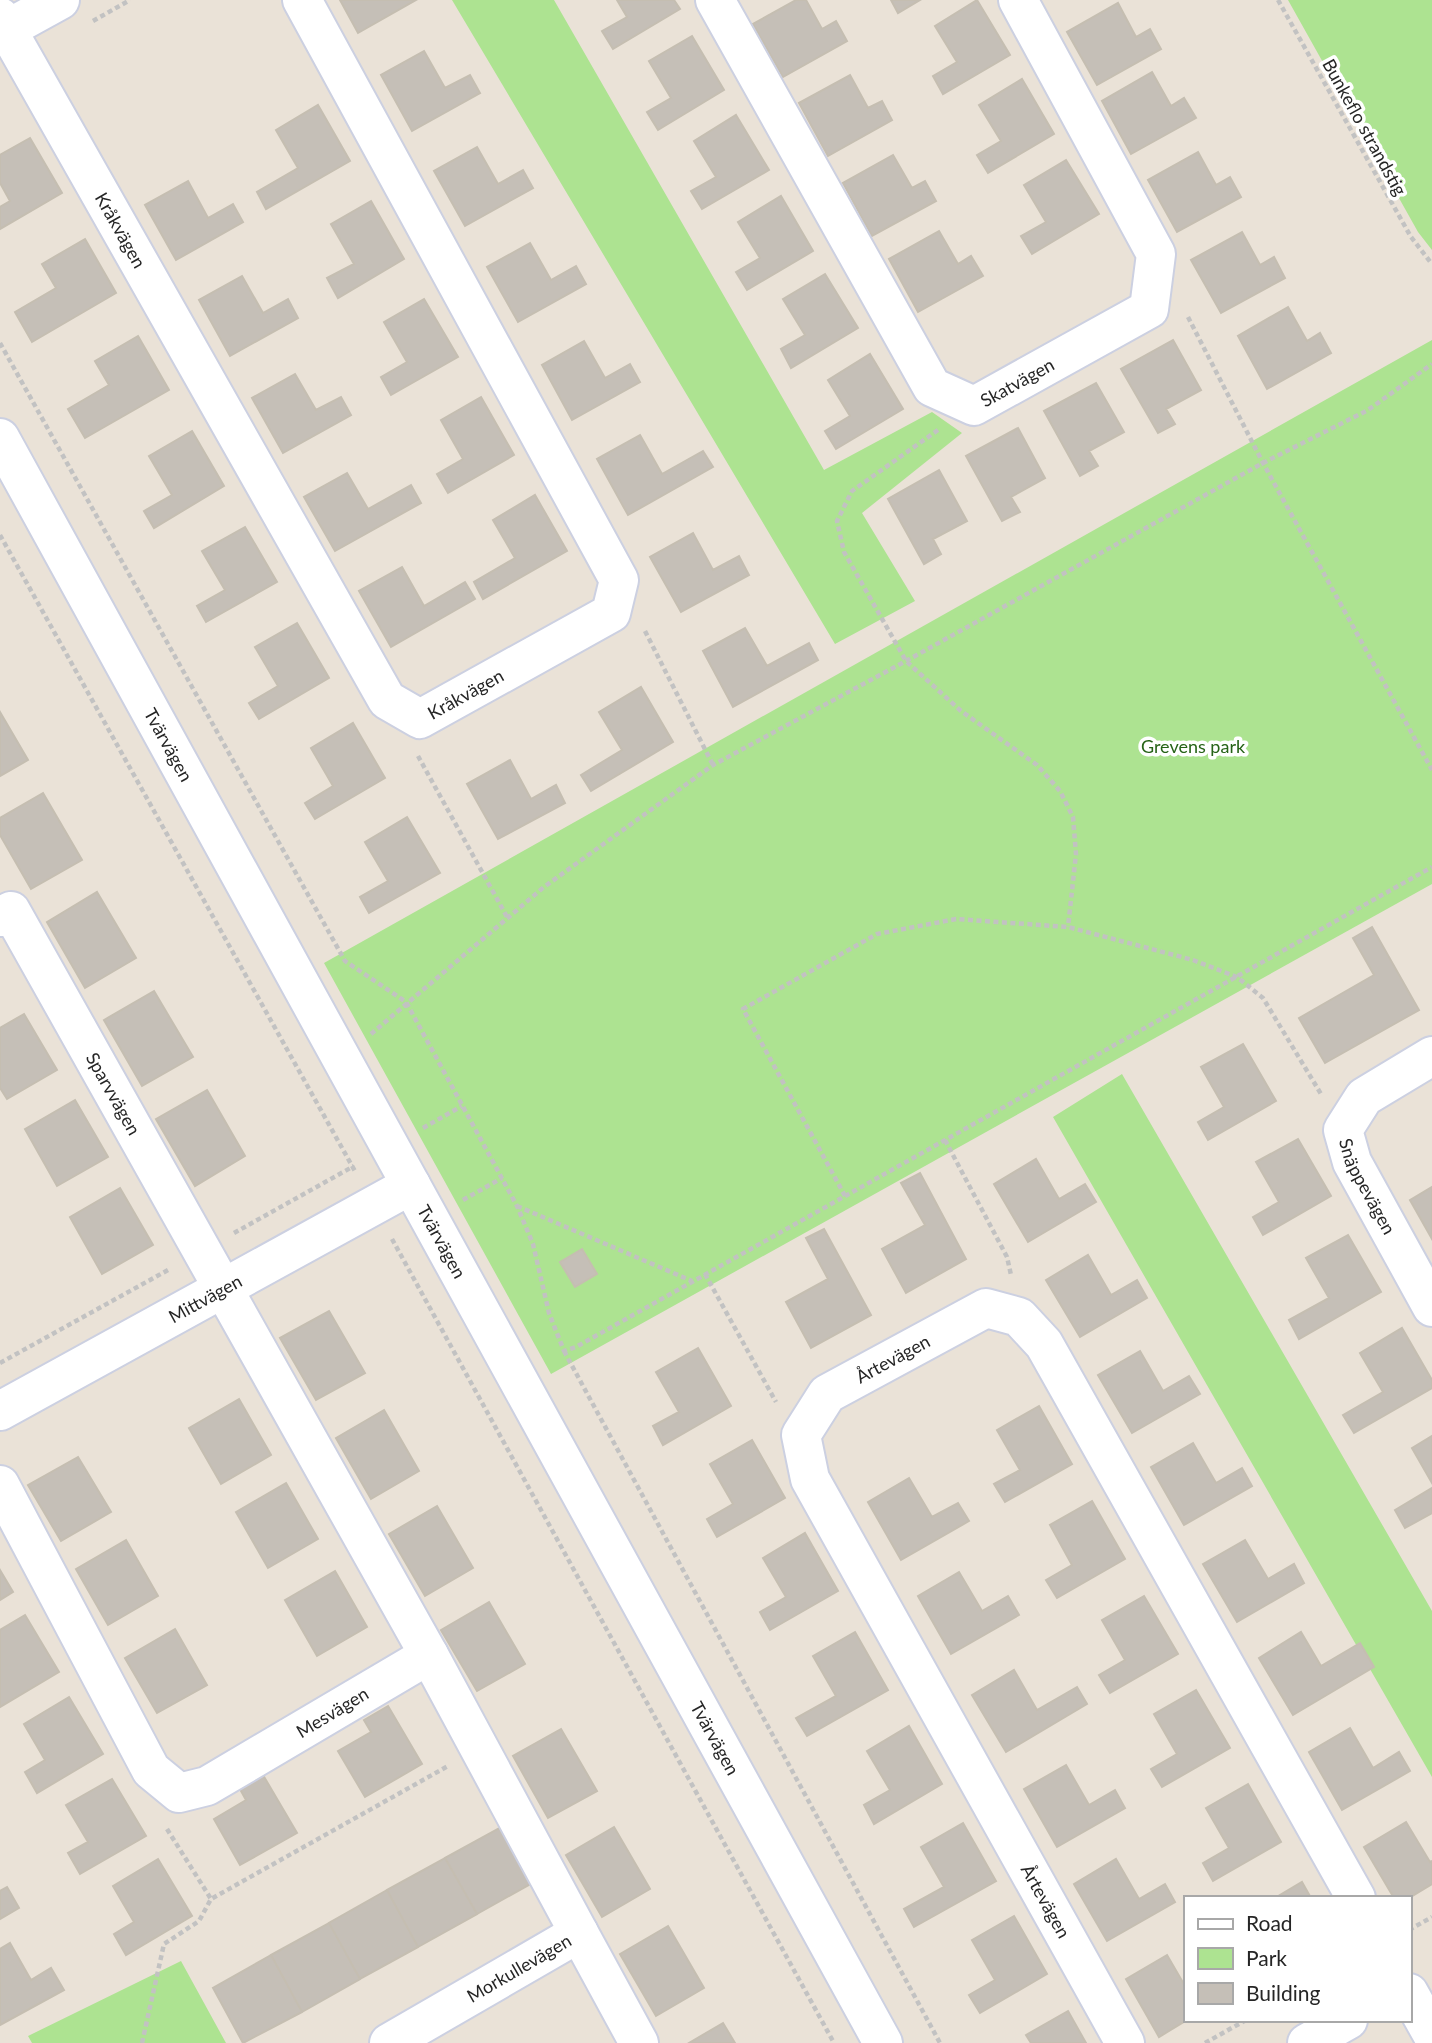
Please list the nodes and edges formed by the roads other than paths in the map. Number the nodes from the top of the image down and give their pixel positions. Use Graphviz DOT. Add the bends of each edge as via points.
graph roads {
  1 [pos="60,0"];
  2 [pos="302,0"];
  3 [pos="716,0"];
  4 [pos="1018,0"];
  5 [pos="2,26"];
  6 [pos="0,438"];
  7 [pos="4,906"];
  8 [pos="1432,1056"];
  9 [pos="411,1185"];
  10 [pos="223,1289"];
  11 [pos="1432,1307"];
  12 [pos="0,1411"];
  13 [pos="0,1485"];
  14 [pos="429,1655"];
  15 [pos="1355,1896"];
  16 [pos="579,1933"];
  17 [pos="1432,1974"];
  18 [pos="1411,1985"];
  19 [pos="1411,1997"];
  20 [pos="1344,2022"];
  21 [pos="1432,2034"];
  22 [pos="389,2043"];
  23 [pos="639,2043"];
  24 [pos="883,2043"];
  25 [pos="1125,2043"];
  26 [pos="1307,2043"];
  1 -- 5 [label="street"];
  2 -- 5 [label="street, Kråkvägen" via="619,580 611,613 420,719 387,700"];
  3 -- 4 [label="street, Skatvägen" via="932,387 974,406 1149,309 1156,254"];
  6 -- 9 [label="street, Tvärvägen"];
  7 -- 10 [label="street, Sparvvägen"];
  8 -- 11 [label="street, Snäppevägen" via="1364,1097 1343,1130 1352,1162"];
  9 -- 10 [label="street, Mittvägen"];
  9 -- 24 [label="street, Tvärvägen"];
  10 -- 12 [label="street, Mittvägen"];
  10 -- 14 [label="street"];
  13 -- 14 [label="street, Mesvägen" via="151,1770 179,1793 207,1786"];
  14 -- 16 [label="street"];
  15 -- 25 [label="street, Årtevägen" via="1044,1344 1019,1317 986,1308 827,1394 801,1435 810,1479"];
  16 -- 22 [label="street, Morkullevägen"];
  16 -- 23 [label="street, Morkullevägen"];
  17 -- 18 [label="street"];
  19 -- 21 [label="street"];
  20 -- 26 [label="street"];
}
